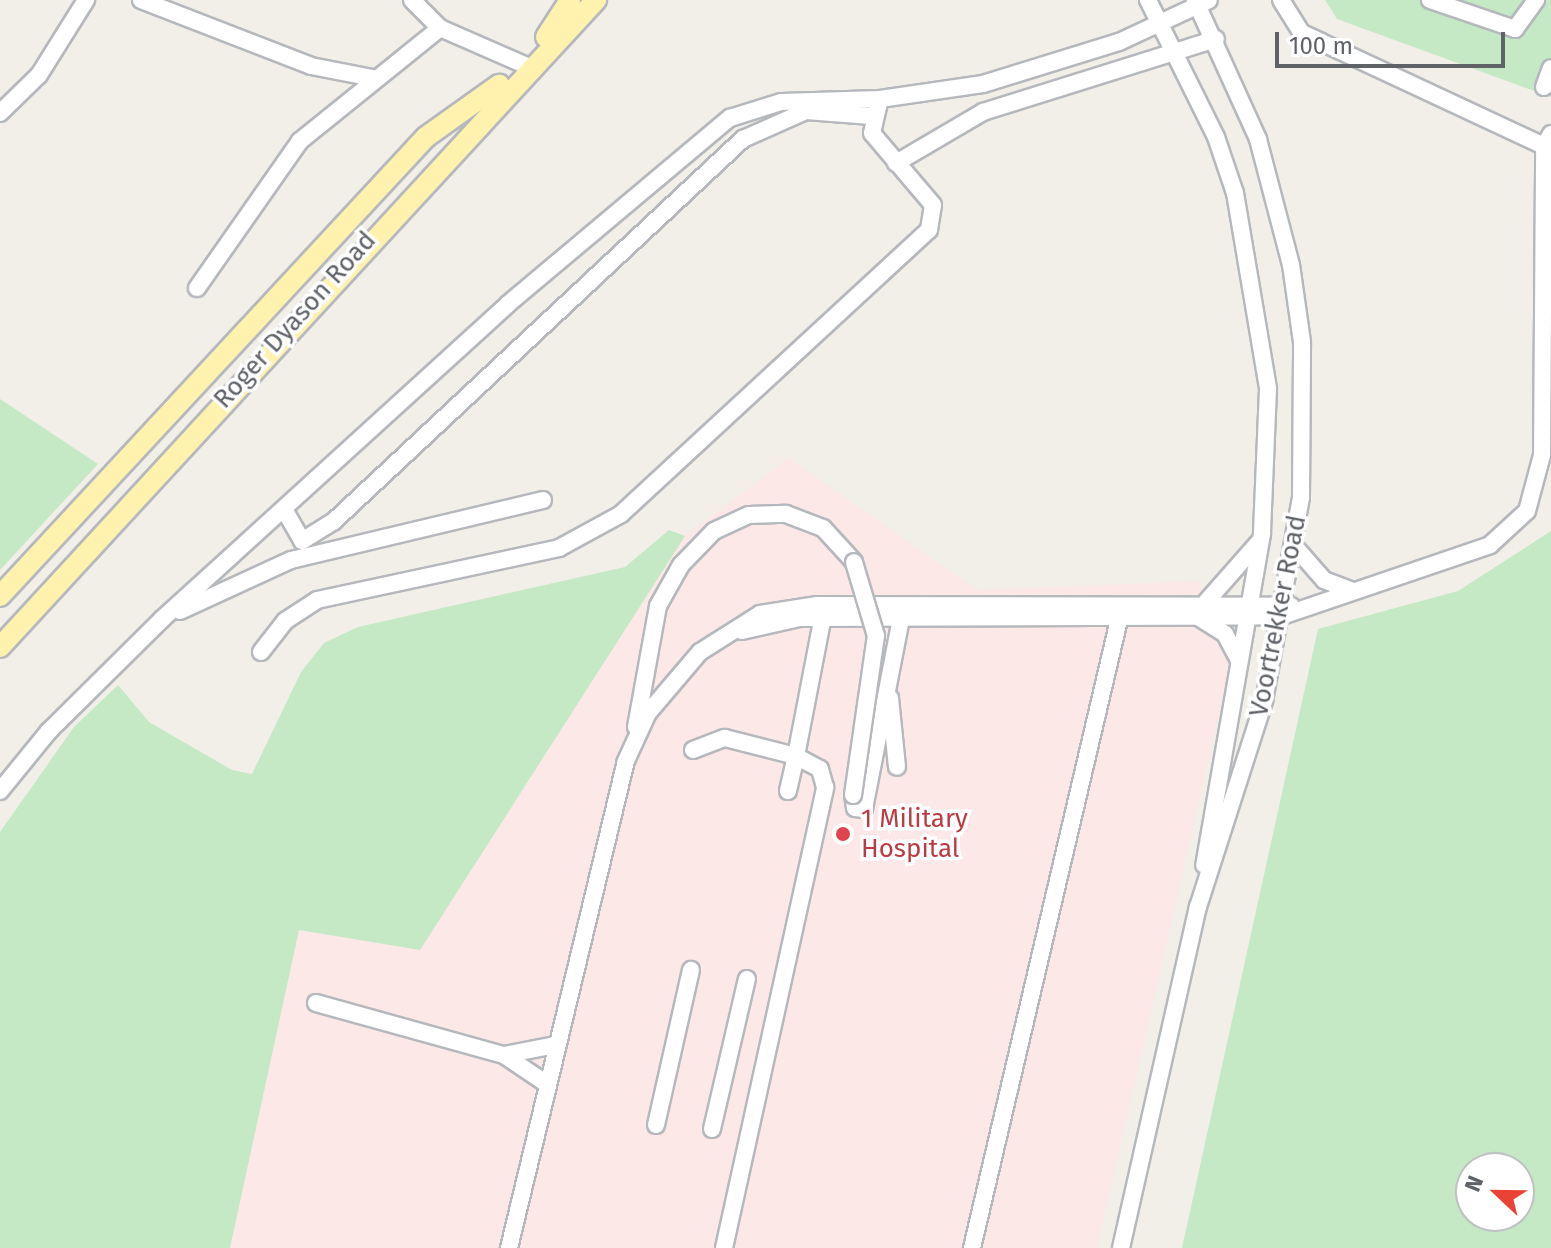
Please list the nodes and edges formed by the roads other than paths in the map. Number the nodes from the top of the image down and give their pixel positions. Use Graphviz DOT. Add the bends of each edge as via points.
graph roads {
  1 [pos="86,0"];
  2 [pos="141,0"];
  3 [pos="412,0"];
  4 [pos="570,0"];
  5 [pos="596,0"];
  6 [pos="1148,0"];
  7 [pos="1281,0"];
  8 [pos="1430,0"];
  9 [pos="1536,0"];
  10 [pos="1200,2"];
  11 [pos="171,6"];
  12 [pos="1163,22"];
  13 [pos="440,28"];
  14 [pos="1216,39"];
  15 [pos="1177,51"];
  16 [pos="527,66"];
  17 [pos="1551,68"];
  18 [pos="373,78"];
  19 [pos="1544,87"];
  20 [pos="880,99"];
  21 [pos="0,113"];
  22 [pos="871,116"];
  23 [pos="730,118"];
  24 [pos="743,139"];
  25 [pos="1547,140"];
  26 [pos="896,163"];
  27 [pos="197,288"];
  28 [pos="543,500"];
  29 [pos="285,511"];
  30 [pos="1262,534"];
  31 [pos="302,541"];
  32 [pos="1296,548"];
  33 [pos="291,560"];
  34 [pos="1352,591"];
  35 [pos="0,596"];
  36 [pos="1206,602"];
  37 [pos="903,605"];
  38 [pos="1122,609"];
  39 [pos="1250,609"];
  40 [pos="1286,609"];
  41 [pos="824,612"];
  42 [pos="1191,614"];
  43 [pos="161,620"];
  44 [pos="901,622"];
  45 [pos="0,647"];
  46 [pos="261,652"];
  47 [pos="1239,660"];
  48 [pos="890,696"];
  49 [pos="635,737"];
  50 [pos="693,750"];
  51 [pos="796,756"];
  52 [pos="897,767"];
  53 [pos="0,791"];
  54 [pos="788,791"];
  55 [pos="1198,907"];
  56 [pos="691,970"];
  57 [pos="747,979"];
  58 [pos="316,1003"];
  59 [pos="556,1045"];
  60 [pos="504,1055"];
  61 [pos="547,1084"];
  62 [pos="656,1125"];
  63 [pos="712,1129"];
  64 [pos="509,1248"];
  65 [pos="724,1248"];
  66 [pos="972,1248"];
  67 [pos="1121,1248"];
  1 -- 21 [label="street" via="39,75"];
  2 -- 11 [label="street"];
  3 -- 13 [label="street"];
  4 -- 16 [label="main road, Roger Dyason Road"];
  5 -- 45 [label="main road, Roger Dyason Road"];
  6 -- 12 [label="street, Voortrekker Road"];
  7 -- 25 [label="street" via="1302,33"];
  8 -- 9 [label="street" via="1515,29"];
  10 -- 12 [label="street"];
  10 -- 14 [label="street, Voortrekker Road"];
  11 -- 18 [label="street" via="311,66"];
  12 -- 15 [label="street, Voortrekker Road"];
  12 -- 20 [label="street" via="998,80"];
  13 -- 16 [label="street"];
  13 -- 18 [label="street"];
  14 -- 15 [label="street"];
  14 -- 32 [label="street, Voortrekker Road" via="1258,139 1291,265 1302,358"];
  15 -- 26 [label="street" via="983,112"];
  15 -- 30 [label="street, Voortrekker Road" via="1216,137 1251,260 1270,429"];
  16 -- 35 [label="main road, Roger Dyason Road" via="426,137"];
  17 -- 19 [label="street"];
  18 -- 27 [label="street" via="288,156"];
  20 -- 22 [label="street"];
  20 -- 23 [label="street" via="821,97"];
  22 -- 24 [label="street" via="819,109"];
  22 -- 26 [label="street" via="875,140"];
  23 -- 24 [label="street"];
  23 -- 29 [label="street" via="508,304"];
  24 -- 31 [label="street" via="340,515"];
  25 -- 34 [label="street" via="1542,455 1527,511 1490,545"];
  26 -- 46 [label="street" via="933,205 929,230 603,529 559,548 352,587 300,609"];
  28 -- 33 [label="street"];
  29 -- 31 [label="street"];
  29 -- 43 [label="street"];
  30 -- 36 [label="street"];
  30 -- 39 [label="street, Voortrekker Road"];
  31 -- 33 [label="street"];
  32 -- 34 [label="street" via="1324,580"];
  32 -- 40 [label="street, Voortrekker Road"];
  33 -- 43 [label="street"];
  34 -- 40 [label="street"];
  36 -- 38 [label="street"];
  36 -- 39 [label="street"];
  37 -- 38 [label="street"];
  37 -- 41 [label="street"];
  37 -- 44 [label="street"];
  38 -- 42 [label="street"];
  38 -- 44 [label="street"];
  38 -- 66 [label="street"];
  39 -- 40 [label="street"];
  39 -- 42 [label="street"];
  39 -- 47 [label="street, Voortrekker Road"];
  40 -- 55 [label="street, Voortrekker Road" via="1264,701"];
  41 -- 44 [label="street"];
  41 -- 49 [label="street" via="760,614 717,638 666,687"];
  41 -- 51 [label="street"];
  42 -- 47 [label="street" via="1225,634"];
  43 -- 53 [label="street" via="49,731"];
  44 -- 48 [label="street"];
  47 -- 55 [label="street, Voortrekker Road"];
  48 -- 49 [label="street, bridge" via="864,809 855,808 876,636 854,562 823,528 786,514 749,515 714,531 681,565 658,606"];
  48 -- 52 [label="street"];
  49 -- 59 [label="street"];
  50 -- 51 [label="street" via="725,738"];
  51 -- 54 [label="street"];
  51 -- 65 [label="street" via="820,769 825,787"];
  55 -- 67 [label="street, Voortrekker Road"];
  56 -- 62 [label="street"];
  57 -- 63 [label="street"];
  58 -- 60 [label="street"];
  59 -- 60 [label="street"];
  59 -- 61 [label="street"];
  60 -- 61 [label="street"];
  61 -- 64 [label="street"];
}
